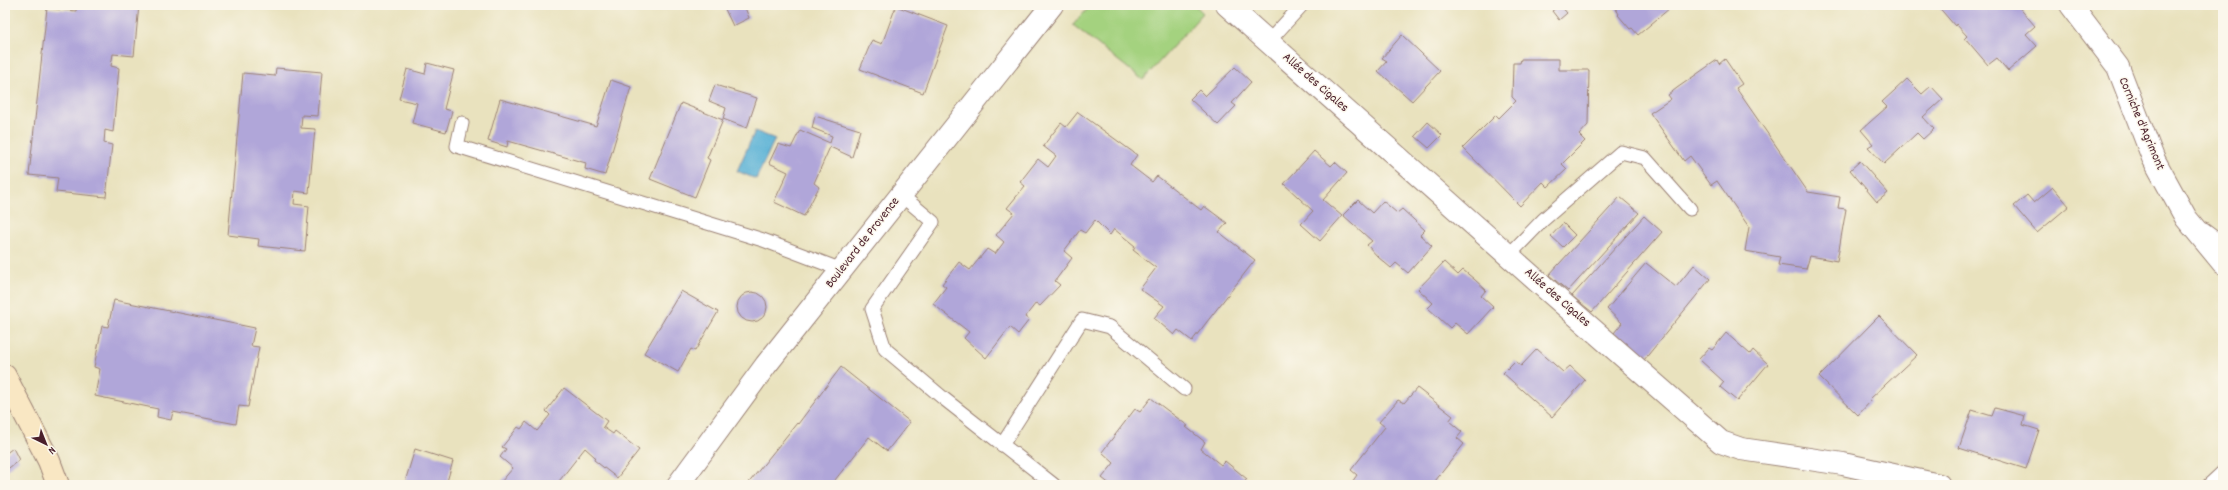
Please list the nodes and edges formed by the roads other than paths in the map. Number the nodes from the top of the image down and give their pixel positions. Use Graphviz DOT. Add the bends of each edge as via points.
graph roads {
  1 [pos="1052,5"];
  2 [pos="1228,5"];
  3 [pos="1302,5"];
  4 [pos="2071,5"];
  5 [pos="1268,42"];
  6 [pos="462,123"];
  7 [pos="901,195"];
  8 [pos="1690,209"];
  9 [pos="2186,218"];
  10 [pos="2223,244"];
  11 [pos="1508,256"];
  12 [pos="2223,263"];
  13 [pos="842,270"];
  14 [pos="5,376"];
  15 [pos="1184,389"];
  16 [pos="1002,445"];
  17 [pos="2223,472"];
  18 [pos="58,485"];
  19 [pos="678,485"];
  20 [pos="1054,485"];
  21 [pos="1939,485"];
  22 [pos="2209,485"];
  1 -- 7 [label="street, Boulevard de Provence"];
  2 -- 5 [label="street, Allée des Cigales"];
  3 -- 5 [label="lane"];
  4 -- 9 [label="street, Corniche d'Agrimont" via="2118,67 2153,158"];
  5 -- 11 [label="street, Allée des Cigales"];
  6 -- 13 [label="lane" via="457,146 763,240"];
  7 -- 13 [label="street, Boulevard de Provence"];
  7 -- 16 [label="lane" via="933,222 872,309 885,349"];
  8 -- 11 [label="lane" via="1645,158 1621,152 1543,220"];
  9 -- 10 [label="lane"];
  9 -- 12 [label="street, Corniche d'Agrimont"];
  11 -- 21 [label="street, Allée des Cigales" via="1721,442 1741,449 1843,464"];
  13 -- 19 [label="street, Boulevard de Provence" via="766,365"];
  14 -- 18 [label="main road"];
  15 -- 16 [label="lane" via="1110,327 1082,320"];
  16 -- 20 [label="lane"];
  17 -- 22 [label="lane"];
}
